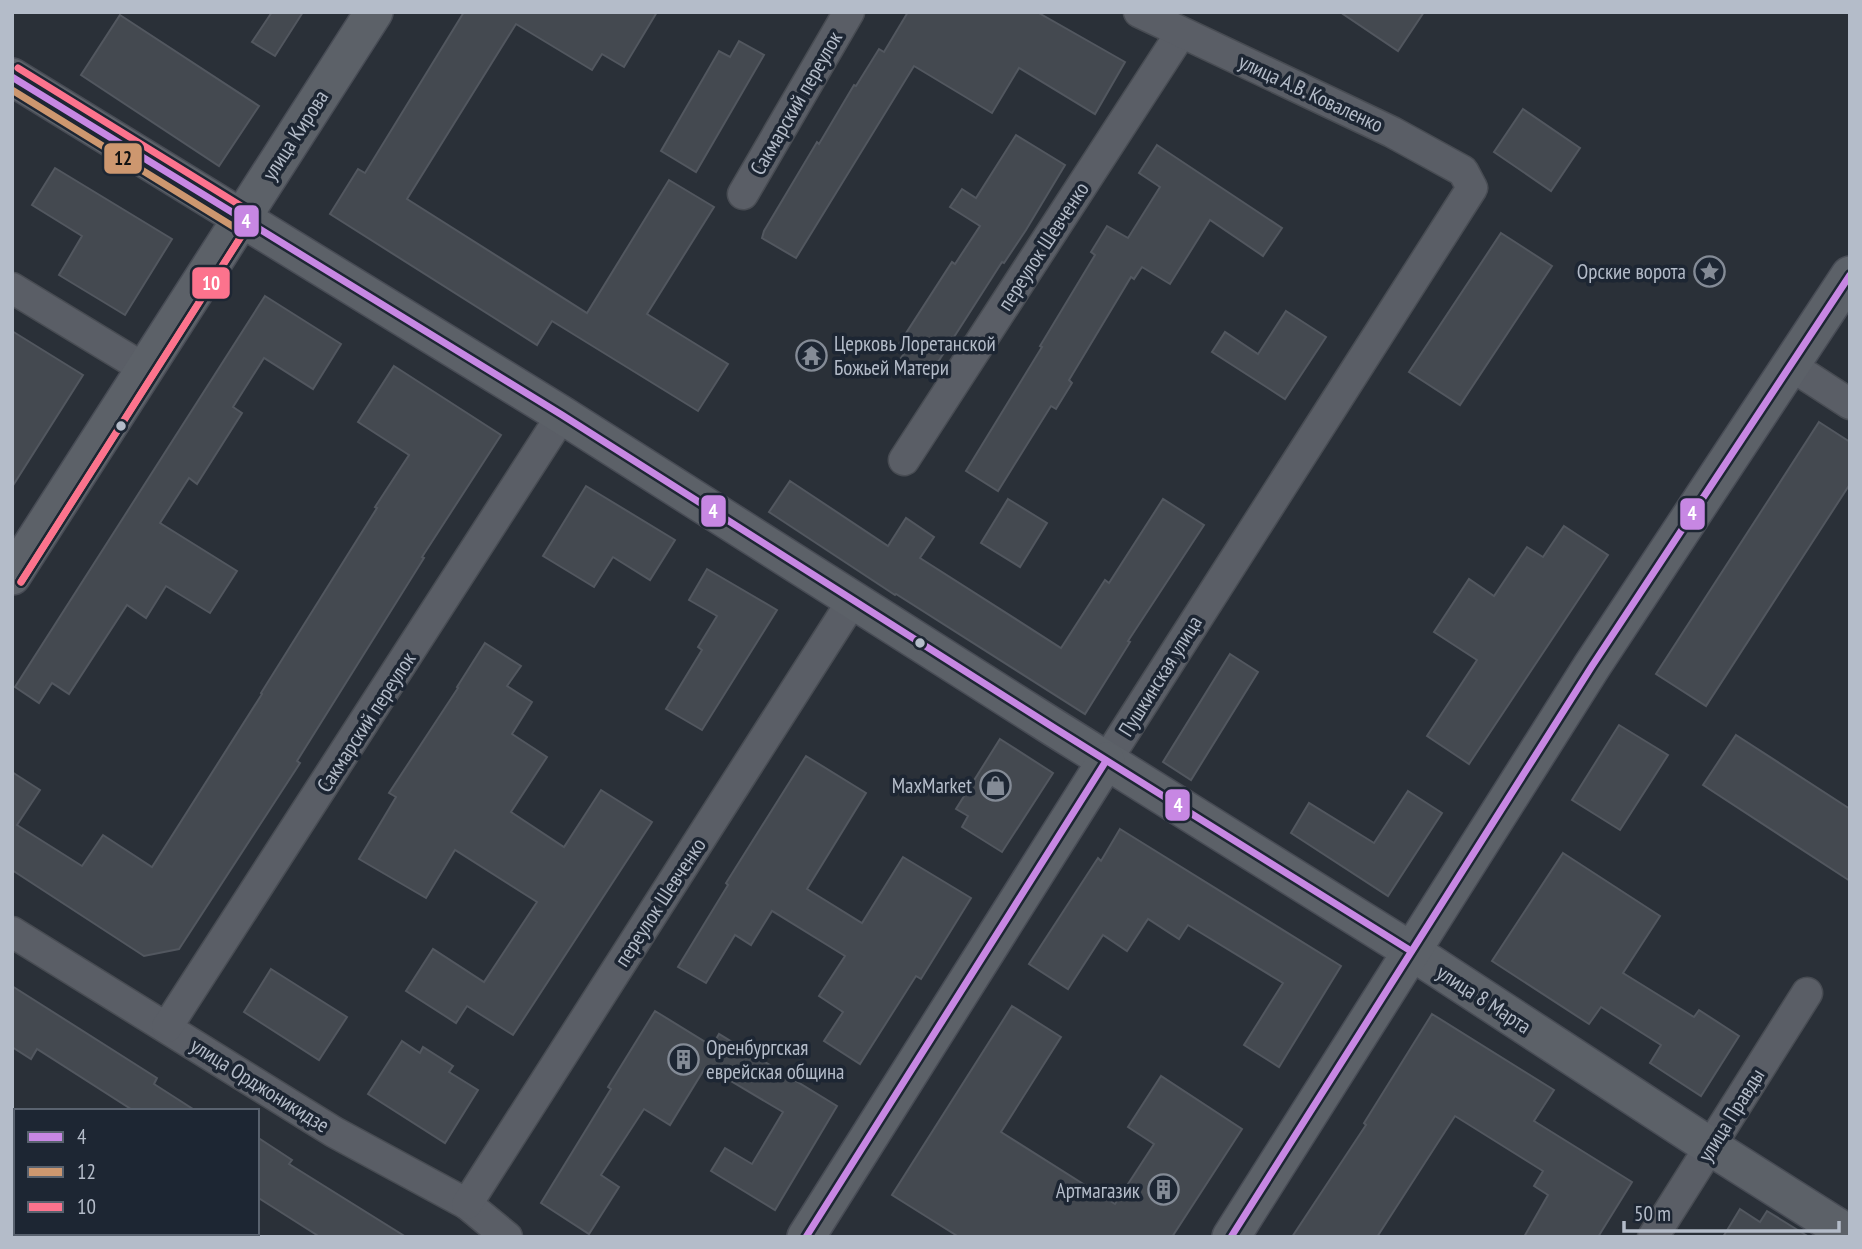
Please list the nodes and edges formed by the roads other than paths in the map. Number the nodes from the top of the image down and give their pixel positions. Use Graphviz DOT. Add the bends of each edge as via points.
graph roads {
  1 [pos="374,12"];
  2 [pos="849,12"];
  3 [pos="1139,12"];
  4 [pos="1181,33"];
  5 [pos="12,76"];
  6 [pos="1472,188"];
  7 [pos="743,194"];
  8 [pos="240,218"];
  9 [pos="1850,275"];
  10 [pos="12,288"];
  11 [pos="1790,365"];
  12 [pos="145,369"];
  13 [pos="1850,404"];
  14 [pos="562,415"];
  15 [pos="904,460"];
  16 [pos="12,576"];
  17 [pos="853,600"];
  18 [pos="1106,761"];
  19 [pos="12,932"];
  20 [pos="1411,951"];
  21 [pos="1807,993"];
  22 [pos="167,1027"];
  23 [pos="1711,1147"];
  24 [pos="467,1204"];
  25 [pos="1850,1235"];
  26 [pos="507,1237"];
  27 [pos="806,1237"];
  28 [pos="1231,1237"];
  29 [pos="1653,1237"];
  1 -- 8 [label="main road, улица Кирова"];
  2 -- 7 [label="street, Сакмарский переулок"];
  3 -- 4 [label="street, улица А.В. Коваленко"];
  4 -- 6 [label="street, улица А.В. Коваленко" via="1392,132 1464,171"];
  4 -- 15 [label="street, переулок Шевченко"];
  5 -- 8 [label="main road, улица 8 Марта"];
  6 -- 18 [label="street, Пушкинская улица"];
  8 -- 12 [label="main road, улица Кирова"];
  8 -- 14 [label="main road, улица 8 Марта"];
  9 -- 11 [label="main road"];
  10 -- 12 [label="street"];
  11 -- 13 [label="street"];
  11 -- 20 [label="main road"];
  12 -- 16 [label="main road, улица Кирова"];
  14 -- 17 [label="main road, улица 8 Марта"];
  14 -- 22 [label="street, Сакмарский переулок"];
  17 -- 18 [label="main road, улица 8 Марта"];
  17 -- 24 [label="street, переулок Шевченко"];
  18 -- 20 [label="main road, улица 8 Марта"];
  18 -- 27 [label="main road, Пушкинская улица"];
  19 -- 22 [label="street, улица Орджоникидзе"];
  20 -- 23 [label="main road, улица 8 Марта"];
  20 -- 28 [label="main road"];
  21 -- 23 [label="street, улица Правды"];
  22 -- 24 [label="street, улица Орджоникидзе" via="334,1132"];
  23 -- 25 [label="main road, улица 8 Марта"];
  23 -- 29 [label="street, улица Правды"];
  24 -- 26 [label="street, улица Орджоникидзе"];
}
